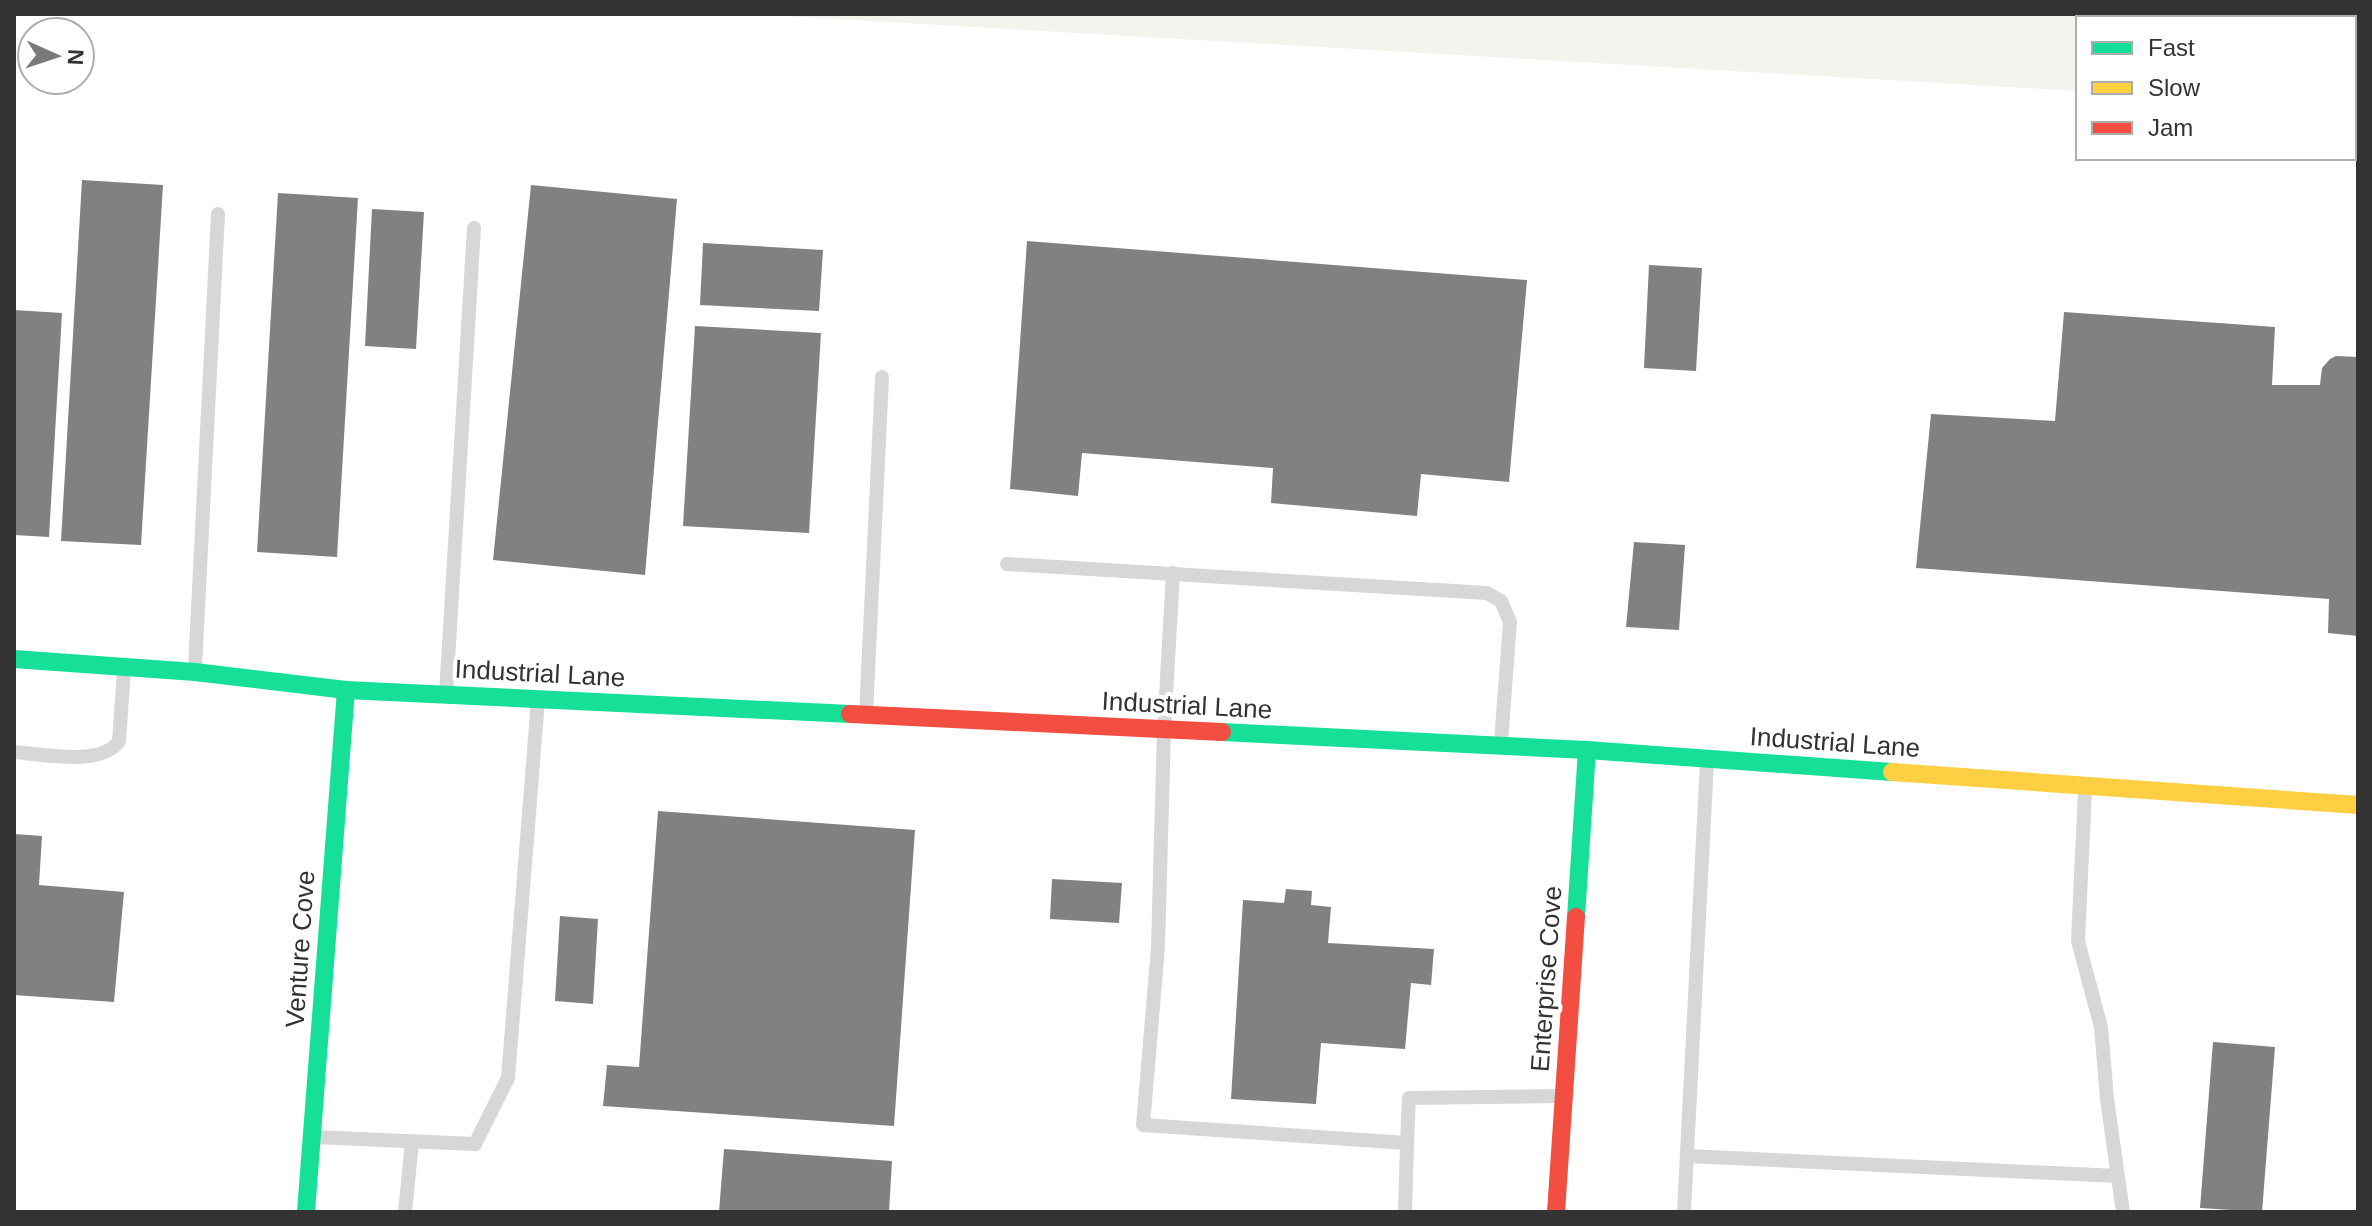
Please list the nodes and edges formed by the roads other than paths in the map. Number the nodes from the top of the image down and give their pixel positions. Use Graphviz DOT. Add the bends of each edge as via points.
graph roads {
  1 [pos="218,214"];
  2 [pos="474,228"];
  3 [pos="882,377"];
  4 [pos="1007,564"];
  5 [pos="1173,573"];
  6 [pos="14,659"];
  7 [pos="124,666"];
  8 [pos="195,672"];
  9 [pos="346,690"];
  10 [pos="446,695"];
  11 [pos="538,699"];
  12 [pos="866,715"];
  13 [pos="1164,730"];
  14 [pos="1501,746"];
  15 [pos="1587,750"];
  16 [pos="14,752"];
  17 [pos="1708,759"];
  18 [pos="2086,785"];
  19 [pos="2358,805"];
  20 [pos="1564,1096"];
  21 [pos="312,1137"];
  22 [pos="412,1142"];
  23 [pos="1407,1143"];
  24 [pos="1687,1156"];
  25 [pos="2117,1176"];
  26 [pos="306,1212"];
  27 [pos="405,1212"];
  28 [pos="1405,1212"];
  29 [pos="1556,1212"];
  30 [pos="1684,1212"];
  31 [pos="2123,1212"];
  1 -- 8 [label="lane"];
  2 -- 10 [label="lane"];
  3 -- 12 [label="lane"];
  4 -- 5 [label="lane"];
  5 -- 13 [label="lane"];
  5 -- 14 [label="lane" via="1487,593 1501,601 1510,622"];
  6 -- 7 [label="street, Industrial Lane"];
  7 -- 8 [label="street, Industrial Lane"];
  7 -- 16 [label="lane" via="119,741 113,749 96,757"];
  8 -- 9 [label="street, Industrial Lane"];
  9 -- 10 [label="street, Industrial Lane"];
  9 -- 21 [label="street, Venture Cove"];
  10 -- 11 [label="street, Industrial Lane"];
  11 -- 12 [label="street, Industrial Lane"];
  11 -- 22 [label="lane" via="508,1078 475,1144"];
  12 -- 13 [label="street, Industrial Lane"];
  13 -- 14 [label="street, Industrial Lane"];
  13 -- 23 [label="lane" via="1158,947 1143,1125"];
  14 -- 15 [label="street, Industrial Lane"];
  15 -- 17 [label="street, Industrial Lane"];
  15 -- 20 [label="street, Enterprise Cove"];
  17 -- 18 [label="street, Industrial Lane"];
  17 -- 24 [label="lane"];
  18 -- 19 [label="street, Industrial Lane"];
  18 -- 25 [label="lane" via="2078,941 2101,1027"];
  20 -- 23 [label="lane" via="1409,1098"];
  20 -- 29 [label="street, Enterprise Cove"];
  21 -- 22 [label="lane"];
  21 -- 26 [label="street, Venture Cove"];
  22 -- 27 [label="lane"];
  23 -- 28 [label="lane"];
  24 -- 25 [label="lane"];
  24 -- 30 [label="lane"];
  25 -- 31 [label="lane"];
}
